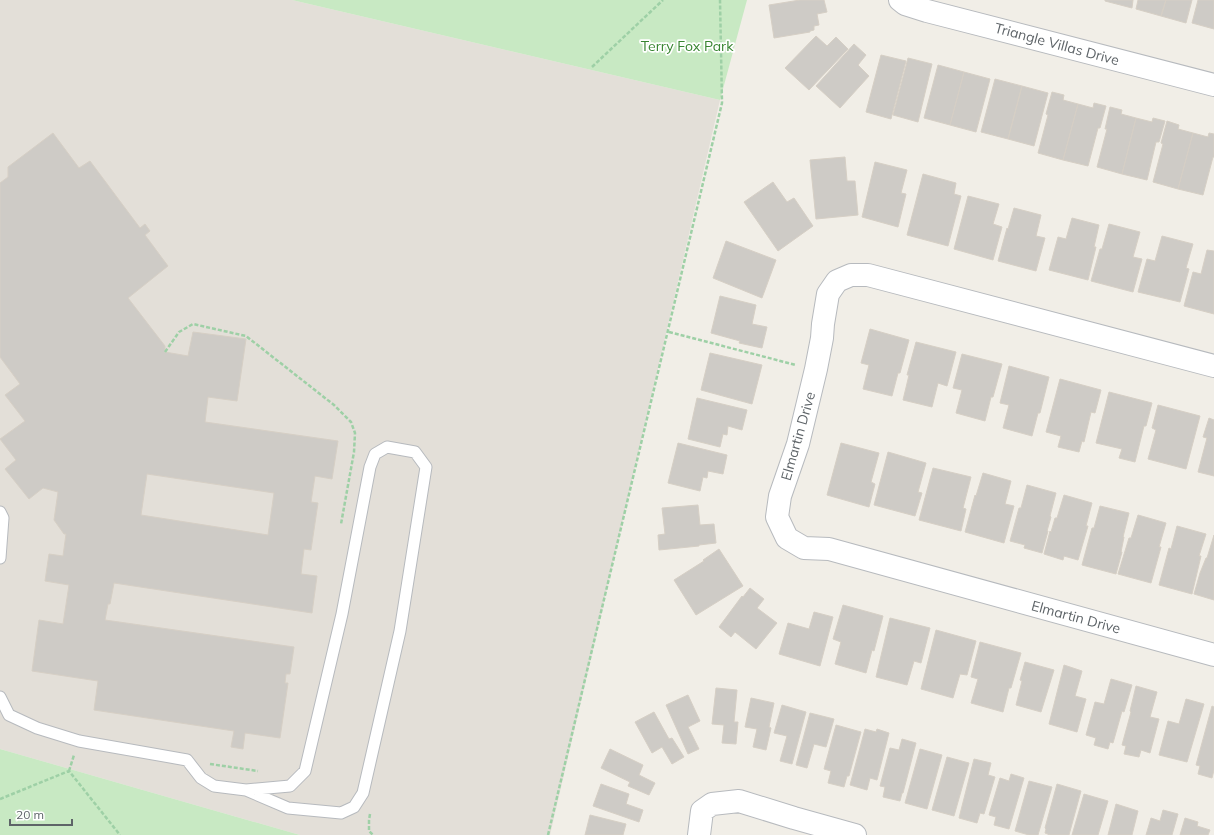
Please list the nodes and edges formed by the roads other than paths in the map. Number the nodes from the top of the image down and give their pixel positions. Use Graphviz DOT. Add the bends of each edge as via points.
graph roads {
  1 [pos="900,0"];
  2 [pos="1214,85"];
  3 [pos="1214,366"];
  4 [pos="0,512"];
  5 [pos="0,558"];
  6 [pos="1214,655"];
  7 [pos="0,697"];
  8 [pos="246,790"];
  9 [pos="699,835"];
  10 [pos="854,835"];
  1 -- 2 [label="street, Triangle Villas Drive" via="927,11"];
  3 -- 6 [label="street, Elmartin Drive" via="868,275 851,275 837,281 828,294 816,369 798,444 780,496 777,516 787,538 804,548 829,549"];
  4 -- 5 [label="lane" via="4,518"];
  7 -- 8 [label="lane" via="9,715 37,728 79,741 186,760 201,778 214,786"];
  8 -- 8 [label="lane" via="288,808 341,813 354,807 363,793 400,631 426,467 415,452 387,447 375,454 370,467 342,614 304,771 290,786"];
  9 -- 10 [label="street" via="702,812 712,804 738,801"];
}
